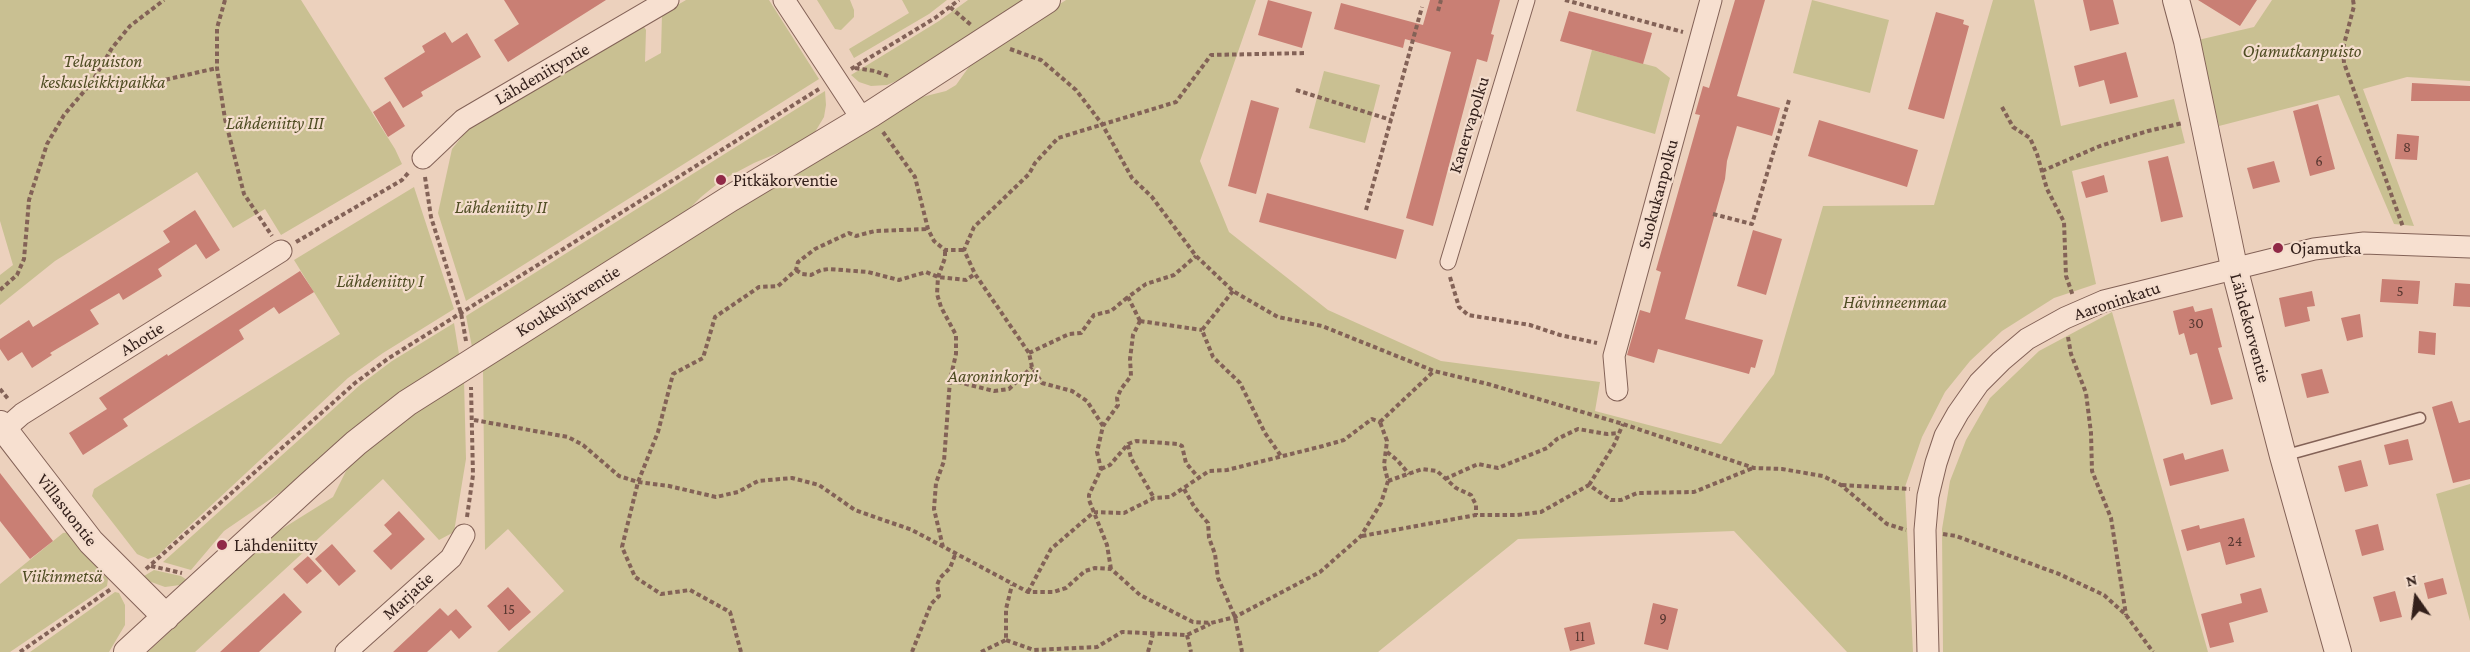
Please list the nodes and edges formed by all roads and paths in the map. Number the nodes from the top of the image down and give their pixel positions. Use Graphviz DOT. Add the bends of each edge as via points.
graph roads {
  1 [pos="164,0"];
  2 [pos="225,0"];
  3 [pos="668,0"];
  4 [pos="784,0"];
  5 [pos="959,0"];
  6 [pos="1047,0"];
  7 [pos="1441,0"];
  8 [pos="1527,0"];
  9 [pos="1565,0"];
  10 [pos="1711,0"];
  11 [pos="2176,0"];
  12 [pos="2353,0"];
  13 [pos="950,7"];
  14 [pos="1422,7"];
  15 [pos="1438,11"];
  16 [pos="1701,37"];
  17 [pos="984,39"];
  18 [pos="1307,53"];
  19 [pos="217,68"];
  20 [pos="844,73"];
  21 [pos="92,82"];
  22 [pos="1296,90"];
  23 [pos="904,92"];
  24 [pos="1789,100"];
  25 [pos="2002,107"];
  26 [pos="866,117"];
  27 [pos="1391,120"];
  28 [pos="2185,123"];
  29 [pos="1102,124"];
  30 [pos="423,159"];
  31 [pos="2042,171"];
  32 [pos="1366,210"];
  33 [pos="1713,214"];
  34 [pos="928,229"];
  35 [pos="2405,231"];
  36 [pos="2470,248"];
  37 [pos="945,250"];
  38 [pos="964,250"];
  39 [pos="282,251"];
  40 [pos="1196,256"];
  41 [pos="1448,262"];
  42 [pos="2234,267"];
  43 [pos="796,270"];
  44 [pos="975,274"];
  45 [pos="938,277"];
  46 [pos="0,290"];
  47 [pos="1233,291"];
  48 [pos="2081,295"];
  49 [pos="1128,297"];
  50 [pos="2074,298"];
  51 [pos="2065,310"];
  52 [pos="460,313"];
  53 [pos="1140,321"];
  54 [pos="1202,330"];
  55 [pos="1029,353"];
  56 [pos="1614,356"];
  57 [pos="470,362"];
  58 [pos="1032,367"];
  59 [pos="1434,371"];
  60 [pos="950,380"];
  61 [pos="1617,390"];
  62 [pos="2420,418"];
  63 [pos="474,420"];
  64 [pos="1380,422"];
  65 [pos="1623,424"];
  66 [pos="1103,426"];
  67 [pos="2,427"];
  68 [pos="1619,433"];
  69 [pos="1128,444"];
  70 [pos="1387,452"];
  71 [pos="1281,456"];
  72 [pos="2283,456"];
  73 [pos="1754,468"];
  74 [pos="1101,469"];
  75 [pos="1409,474"];
  76 [pos="1198,477"];
  77 [pos="1445,479"];
  78 [pos="1388,481"];
  79 [pos="638,482"];
  80 [pos="1589,485"];
  81 [pos="1841,485"];
  82 [pos="1184,489"];
  83 [pos="1920,490"];
  84 [pos="1154,498"];
  85 [pos="1094,512"];
  86 [pos="1476,515"];
  87 [pos="1925,530"];
  88 [pos="464,535"];
  89 [pos="1361,536"];
  90 [pos="944,547"];
  91 [pos="955,555"];
  92 [pos="151,566"];
  93 [pos="1111,569"];
  94 [pos="189,575"];
  95 [pos="127,580"];
  96 [pos="1012,585"];
  97 [pos="1028,592"];
  98 [pos="2126,615"];
  99 [pos="166,617"];
  100 [pos="1235,617"];
  101 [pos="1211,624"];
  102 [pos="1153,634"];
  103 [pos="1187,635"];
  104 [pos="1006,640"];
  105 [pos="20,652"];
  106 [pos="127,652"];
  107 [pos="346,652"];
  108 [pos="741,652"];
  109 [pos="912,652"];
  110 [pos="981,652"];
  111 [pos="1148,652"];
  112 [pos="1191,652"];
  113 [pos="1242,652"];
  114 [pos="1928,652"];
  115 [pos="2153,652"];
  116 [pos="2338,652"];
  1 -- 21 [label="path" via="130,26"];
  2 -- 19 [label="path" via="217,28"];
  3 -- 30 [label="street, Lähdeniityntie" via="463,120"];
  4 -- 20 [label="street"];
  5 -- 13 [label="path"];
  6 -- 17 [label="street, Koukkujärventie"];
  7 -- 15 [label="path"];
  8 -- 41 [label="street, Kanervapolku"];
  9 -- 16 [label="path"];
  10 -- 16 [label="street, Suokukanpolku"];
  11 -- 42 [label="street, Lähdekorventie"];
  12 -- 35 [label="path" via="2343,48 2344,63"];
  13 -- 17 [label="path"];
  13 -- 20 [label="path"];
  14 -- 27 [label="path"];
  16 -- 56 [label="street, Suokukanpolku"];
  17 -- 23 [label="street, Koukkujärventie"];
  17 -- 29 [label="path" via="1041,60 1076,90"];
  18 -- 29 [label="path" via="1211,55 1176,102"];
  19 -- 21 [label="path" via="129,88"];
  19 -- 39 [label="path" via="244,194"];
  20 -- 23 [label="path" via="875,71 891,78"];
  20 -- 26 [label="street"];
  20 -- 52 [label="path"];
  21 -- 46 [label="path" via="64,115 47,144 29,200 24,259 18,275"];
  22 -- 27 [label="path"];
  23 -- 26 [label="street, Koukkujärventie"];
  24 -- 33 [label="path" via="1752,224"];
  25 -- 31 [label="path" via="2013,127 2030,138"];
  26 -- 34 [label="path" via="915,177"];
  26 -- 57 [label="street, Koukkujärventie"];
  27 -- 32 [label="path"];
  28 -- 31 [label="path" via="2100,146"];
  29 -- 38 [label="path" via="1058,138 1029,174 974,227"];
  29 -- 40 [label="path" via="1132,178 1152,197"];
  30 -- 39 [label="path" via="402,180"];
  30 -- 52 [label="path" via="431,217"];
  31 -- 50 [label="path" via="2064,222 2066,276"];
  34 -- 37 [label="path"];
  34 -- 43 [label="path" via="842,235 815,249 798,262"];
  36 -- 42 [label="street" via="2340,244"];
  37 -- 38 [label="path"];
  37 -- 45 [label="path"];
  38 -- 44 [label="path"];
  39 -- 67 [label="street, Ahotie"];
  40 -- 47 [label="path"];
  40 -- 49 [label="path" via="1174,274 1146,284"];
  41 -- 56 [label="path" via="1454,294 1468,315 1523,323 1590,340"];
  42 -- 51 [label="street, Aaroninkatu"];
  42 -- 72 [label="street, Lähdekorventie"];
  43 -- 45 [label="path" via="811,275 829,269 868,272 899,280 926,272"];
  43 -- 79 [label="path" via="778,286 759,287 715,316 703,358 673,374 658,432"];
  44 -- 45 [label="path" via="966,279"];
  44 -- 55 [label="path"];
  45 -- 60 [label="path" via="939,300 956,335"];
  47 -- 54 [label="path"];
  47 -- 59 [label="path" via="1278,317 1322,326"];
  48 -- 50 [label="path"];
  49 -- 53 [label="path"];
  49 -- 55 [label="path" via="1111,311 1094,315 1081,333 1069,334"];
  50 -- 51 [label="path"];
  51 -- 87 [label="street, Aaroninkatu" via="2001,361 1958,413 1936,464"];
  51 -- 98 [label="path" via="2071,354 2086,393 2092,471 2111,518"];
  52 -- 57 [label="path"];
  52 -- 92 [label="path" via="355,384"];
  53 -- 54 [label="path"];
  53 -- 66 [label="path" via="1133,335 1131,376"];
  54 -- 71 [label="path" via="1214,357 1240,383"];
  55 -- 58 [label="path"];
  56 -- 61 [label="street, Suokukanpolku"];
  57 -- 63 [label="path"];
  57 -- 99 [label="street, Koukkujärventie" via="407,403 356,444"];
  58 -- 60 [label="path" via="1010,388 994,391"];
  58 -- 66 [label="path" via="1042,383 1072,391 1086,401"];
  59 -- 64 [label="path"];
  59 -- 65 [label="path"];
  60 -- 90 [label="path" via="944,461 936,483 934,509"];
  62 -- 72 [label="lane"];
  63 -- 79 [label="path" via="568,437 619,476"];
  63 -- 88 [label="path" via="473,475"];
  64 -- 70 [label="path"];
  64 -- 71 [label="path" via="1372,419 1344,440"];
  65 -- 68 [label="path"];
  65 -- 73 [label="path"];
  66 -- 74 [label="path" via="1097,452"];
  67 -- 95 [label="street, Villasuontie" via="91,542"];
  68 -- 77 [label="path" via="1578,429 1547,448 1498,468 1478,464"];
  68 -- 80 [label="path"];
  69 -- 74 [label="path" via="1110,465"];
  69 -- 76 [label="path" via="1178,444 1186,463"];
  69 -- 84 [label="path" via="1131,458"];
  70 -- 75 [label="path"];
  70 -- 78 [label="path" via="1383,465"];
  71 -- 76 [label="path" via="1209,471"];
  72 -- 116 [label="street, Lähdekorventie"];
  73 -- 80 [label="path" via="1694,492 1637,493 1621,500 1611,500"];
  73 -- 81 [label="path" via="1823,476"];
  74 -- 85 [label="path" via="1089,495"];
  75 -- 77 [label="path" via="1422,469 1437,471"];
  75 -- 78 [label="path"];
  76 -- 82 [label="path"];
  77 -- 86 [label="path" via="1471,495"];
  78 -- 89 [label="path" via="1381,503"];
  79 -- 90 [label="path" via="716,498 758,481 792,478 819,485 855,510 912,530"];
  79 -- 108 [label="path" via="622,547 634,578 661,594 690,590 730,612"];
  80 -- 86 [label="path" via="1541,512"];
  81 -- 83 [label="path"];
  81 -- 87 [label="path" via="1887,524 1903,530"];
  82 -- 84 [label="path" via="1170,497"];
  82 -- 100 [label="path" via="1208,522 1218,578"];
  84 -- 85 [label="path" via="1124,513"];
  85 -- 93 [label="path" via="1107,545"];
  85 -- 97 [label="path" via="1051,549"];
  86 -- 89 [label="path"];
  87 -- 98 [label="path" via="1956,536 2059,574 2104,595"];
  87 -- 114 [label="street, Aaroninkatu"];
  88 -- 107 [label="street, Marjatie" via="451,558"];
  89 -- 100 [label="path" via="1320,572"];
  90 -- 91 [label="path"];
  91 -- 96 [label="path"];
  91 -- 109 [label="path" via="940,578 939,596 931,604"];
  92 -- 94 [label="path"];
  92 -- 95 [label="path"];
  93 -- 97 [label="path" via="1085,571 1066,588 1053,592"];
  93 -- 101 [label="path" via="1149,600 1193,622"];
  95 -- 99 [label="street, Villasuontie"];
  95 -- 105 [label="path"];
  96 -- 97 [label="path"];
  96 -- 104 [label="path" via="1006,609"];
  98 -- 115 [label="path"];
  99 -- 106 [label="street, Koukkujärventie"];
  100 -- 101 [label="path"];
  100 -- 113 [label="path"];
  101 -- 103 [label="path"];
  102 -- 103 [label="path"];
  102 -- 104 [label="path" via="1122,632 1097,647 1034,650"];
  102 -- 111 [label="path"];
  103 -- 112 [label="path"];
  104 -- 110 [label="path"];
}
